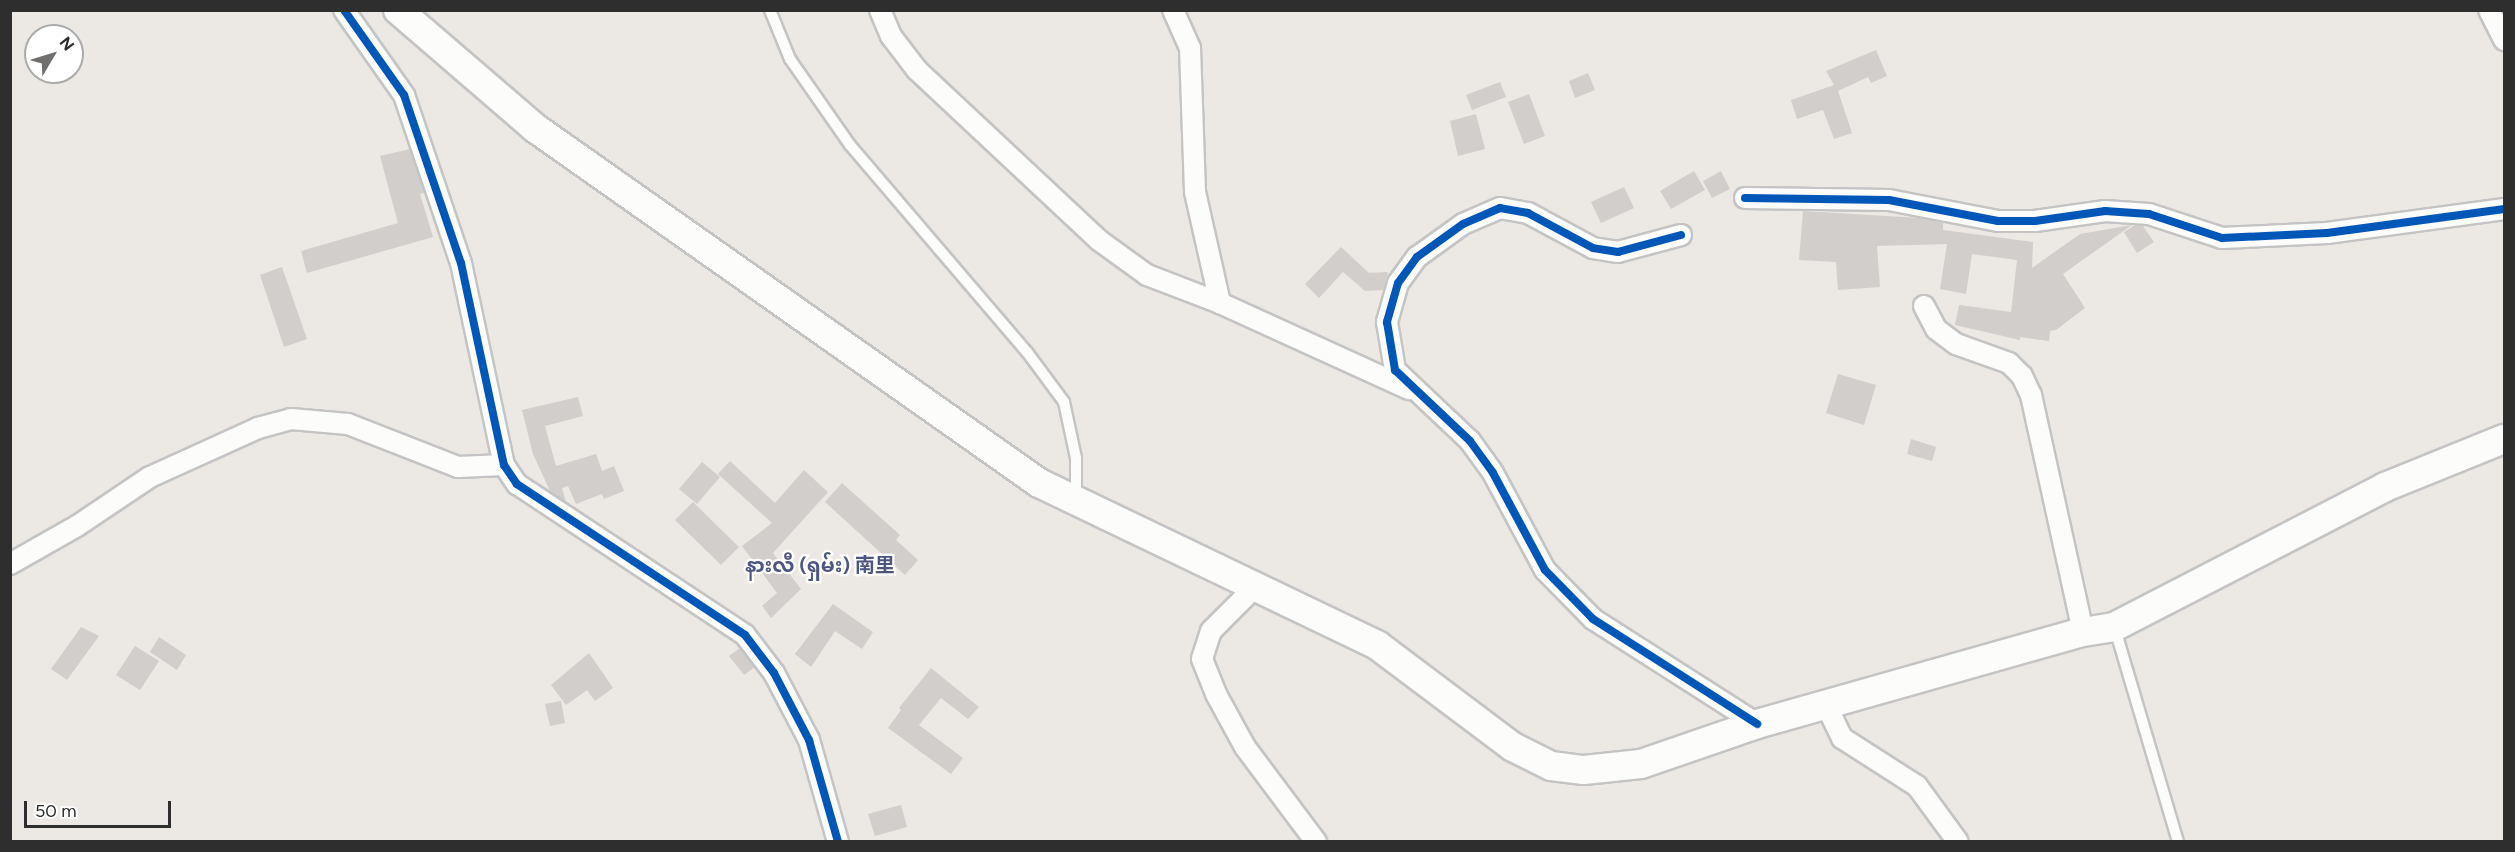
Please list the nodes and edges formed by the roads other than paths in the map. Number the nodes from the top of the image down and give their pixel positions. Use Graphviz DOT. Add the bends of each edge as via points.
graph roads {
  1 [pos="344,10"];
  2 [pos="398,10"];
  3 [pos="770,10"];
  4 [pos="880,10"];
  5 [pos="1173,10"];
  6 [pos="2489,10"];
  7 [pos="2505,40"];
  8 [pos="1745,198"];
  9 [pos="2505,209"];
  10 [pos="1681,235"];
  11 [pos="1220,303"];
  12 [pos="1924,306"];
  13 [pos="1416,392"];
  14 [pos="2505,439"];
  15 [pos="504,465"];
  16 [pos="1076,500"];
  17 [pos="10,564"];
  18 [pos="1254,588"];
  19 [pos="2114,627"];
  20 [pos="2083,632"];
  21 [pos="1826,705"];
  22 [pos="1757,724"];
  23 [pos="838,842"];
  24 [pos="1316,842"];
  25 [pos="1958,842"];
  26 [pos="2178,842"];
  1 -- 15 [label="street" via="404,96 461,263"];
  2 -- 16 [label="main road" via="535,128 1039,483"];
  3 -- 16 [label="lane" via="790,58 850,145 1028,352 1064,402 1076,458"];
  4 -- 11 [label="street" via="891,36 916,70 1100,241 1147,275"];
  5 -- 11 [label="street" via="1190,48 1195,192"];
  6 -- 7 [label="street"];
  8 -- 9 [label="street" via="1889,200 1998,222 2105,211 2149,214 2222,238 2327,233"];
  10 -- 13 [label="street" via="1618,252 1593,248 1528,213 1500,208 1463,224 1417,258 1398,283 1387,322 1395,370"];
  11 -- 13 [label="street"];
  12 -- 20 [label="street" via="1936,329 1956,344 2009,363 2027,386"];
  13 -- 22 [label="street" via="1470,441 1493,472 1521,532 1545,570 1593,619"];
  14 -- 19 [label="main road" via="2385,487"];
  15 -- 17 [label="street" via="458,467 348,424 291,419 258,428 150,477 77,526"];
  15 -- 23 [label="street" via="517,484 745,634 774,673 809,740"];
  16 -- 18 [label="main road" via="1210,562"];
  18 -- 22 [label="main road" via="1377,645 1513,747 1551,766 1584,770 1641,764"];
  18 -- 24 [label="street" via="1211,631 1202,659 1245,747"];
  19 -- 20 [label="main road"];
  19 -- 26 [label="lane"];
  20 -- 21 [label="main road"];
  21 -- 22 [label="main road"];
  21 -- 25 [label="street" via="1842,738 1917,786"];
}
